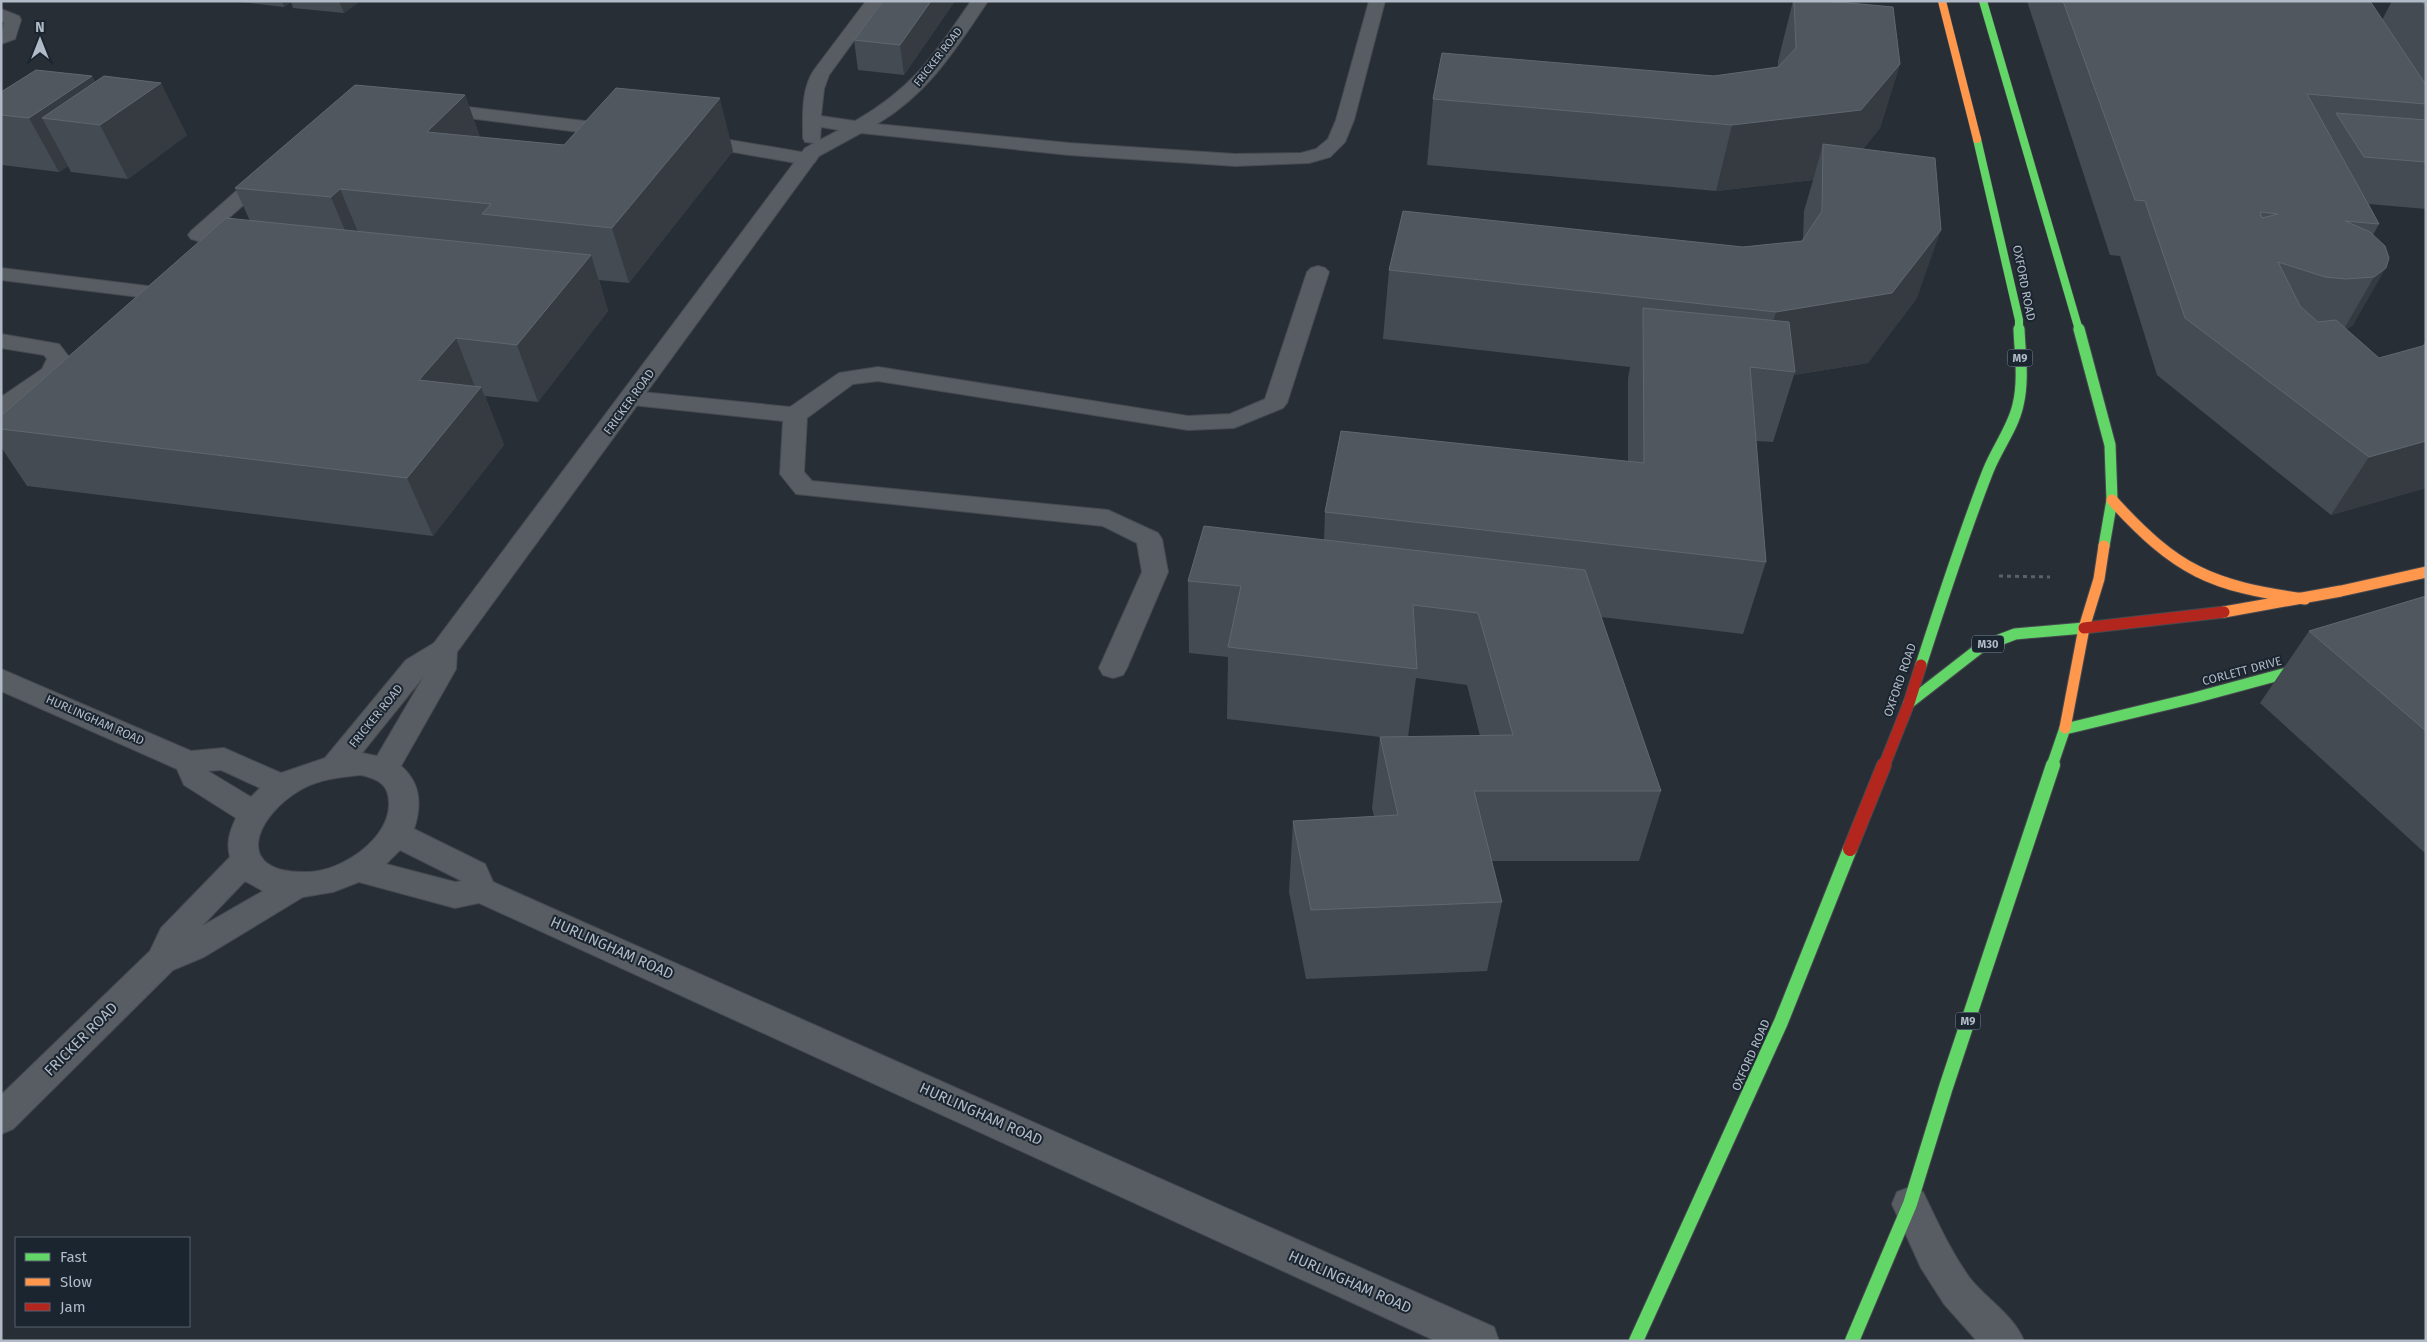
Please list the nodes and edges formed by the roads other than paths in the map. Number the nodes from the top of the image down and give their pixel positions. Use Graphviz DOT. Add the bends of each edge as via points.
graph roads {
  1 [pos="875,1"];
  2 [pos="980,1"];
  3 [pos="1377,1"];
  4 [pos="1942,1"];
  5 [pos="1983,1"];
  6 [pos="1,14"];
  7 [pos="1,38"];
  8 [pos="417,107"];
  9 [pos="812,120"];
  10 [pos="856,127"];
  11 [pos="632,132"];
  12 [pos="682,138"];
  13 [pos="809,156"];
  14 [pos="280,162"];
  15 [pos="198,235"];
  16 [pos="1318,272"];
  17 [pos="10,275"];
  18 [pos="1,291"];
  19 [pos="180,296"];
  20 [pos="1,341"];
  21 [pos="632,398"];
  22 [pos="1,408"];
  23 [pos="795,415"];
  24 [pos="2112,500"];
  25 [pos="2426,572"];
  26 [pos="2305,599"];
  27 [pos="2084,628"];
  28 [pos="444,650"];
  29 [pos="2324,663"];
  30 [pos="1113,668"];
  31 [pos="1,679"];
  32 [pos="1909,703"];
  33 [pos="2065,729"];
  34 [pos="189,762"];
  35 [pos="335,766"];
  36 [pos="384,769"];
  37 [pos="282,786"];
  38 [pos="254,814"];
  39 [pos="396,834"];
  40 [pos="245,861"];
  41 [pos="357,869"];
  42 [pos="298,885"];
  43 [pos="480,890"];
  44 [pos="162,960"];
  45 [pos="1,1118"];
  46 [pos="1910,1204"];
  47 [pos="1480,1341"];
  48 [pos="1636,1341"];
  49 [pos="1852,1341"];
  50 [pos="2005,1341"];
  1 -- 9 [label="street" via="820,74 815,86"];
  2 -- 10 [label="street, FRICKER ROAD" via="915,87 896,103"];
  3 -- 10 [label="street" via="1336,142 1323,153 1302,159 1178,158"];
  4 -- 32 [label="main road, OXFORD ROAD / M9" via="2005,252 2019,320 2021,375 2018,405 2010,430 1989,468 1952,568"];
  5 -- 24 [label="main road, M9" via="2097,392 2110,445"];
  6 -- 7 [label="street" via="12,20 9,35"];
  8 -- 11 [label="street"];
  9 -- 10 [label="street"];
  9 -- 13 [label="street"];
  10 -- 13 [label="street, FRICKER ROAD"];
  12 -- 13 [label="street"];
  13 -- 21 [label="street, FRICKER ROAD"];
  14 -- 15 [label="street"];
  16 -- 23 [label="street" via="1275,403 1234,421 1188,423 878,374 847,378"];
  17 -- 18 [label="street"];
  17 -- 19 [label="street"];
  20 -- 22 [label="street" via="51,349 59,358 52,373"];
  21 -- 23 [label="street"];
  21 -- 28 [label="street, FRICKER ROAD"];
  23 -- 30 [label="street" via="792,474 805,488 1108,518 1148,538 1155,572"];
  24 -- 26 [label="main road" via="2161,548 2197,571 2220,582"];
  24 -- 27 [label="main road, M9" via="2099,579"];
  25 -- 26 [label="main road, M30"];
  26 -- 27 [label="main road, M30" via="2154,623"];
  27 -- 32 [label="main road, M30" via="2015,634 1982,647"];
  27 -- 33 [label="main road, M9"];
  28 -- 35 [label="street, FRICKER ROAD" via="416,667"];
  28 -- 36 [label="street, FRICKER ROAD" via="442,669"];
  29 -- 33 [label="main road, CORLETT DRIVE"];
  31 -- 34 [label="street, HURLINGHAM ROAD"];
  32 -- 48 [label="main road, OXFORD ROAD / M9" via="1781,1022"];
  33 -- 46 [label="main road, M9"];
  34 -- 37 [label="street, HURLINGHAM ROAD" via="224,759"];
  34 -- 38 [label="street" via="194,777"];
  35 -- 36 [label="street" via="361,764"];
  35 -- 37 [label="street"];
  36 -- 39 [label="street" via="402,785 407,807"];
  37 -- 38 [label="street"];
  38 -- 40 [label="street" via="242,846"];
  39 -- 41 [label="street" via="380,853"];
  39 -- 43 [label="street" via="474,874"];
  40 -- 42 [label="street" via="264,879"];
  40 -- 44 [label="street, FRICKER ROAD" via="172,937"];
  41 -- 42 [label="street" via="328,880"];
  41 -- 43 [label="street" via="455,895"];
  42 -- 44 [label="street, FRICKER ROAD" via="193,948"];
  43 -- 47 [label="street, HURLINGHAM ROAD"];
  44 -- 45 [label="street, FRICKER ROAD"];
  46 -- 49 [label="main road, M9"];
  46 -- 50 [label="street" via="1934,1255 1957,1291"];
}
